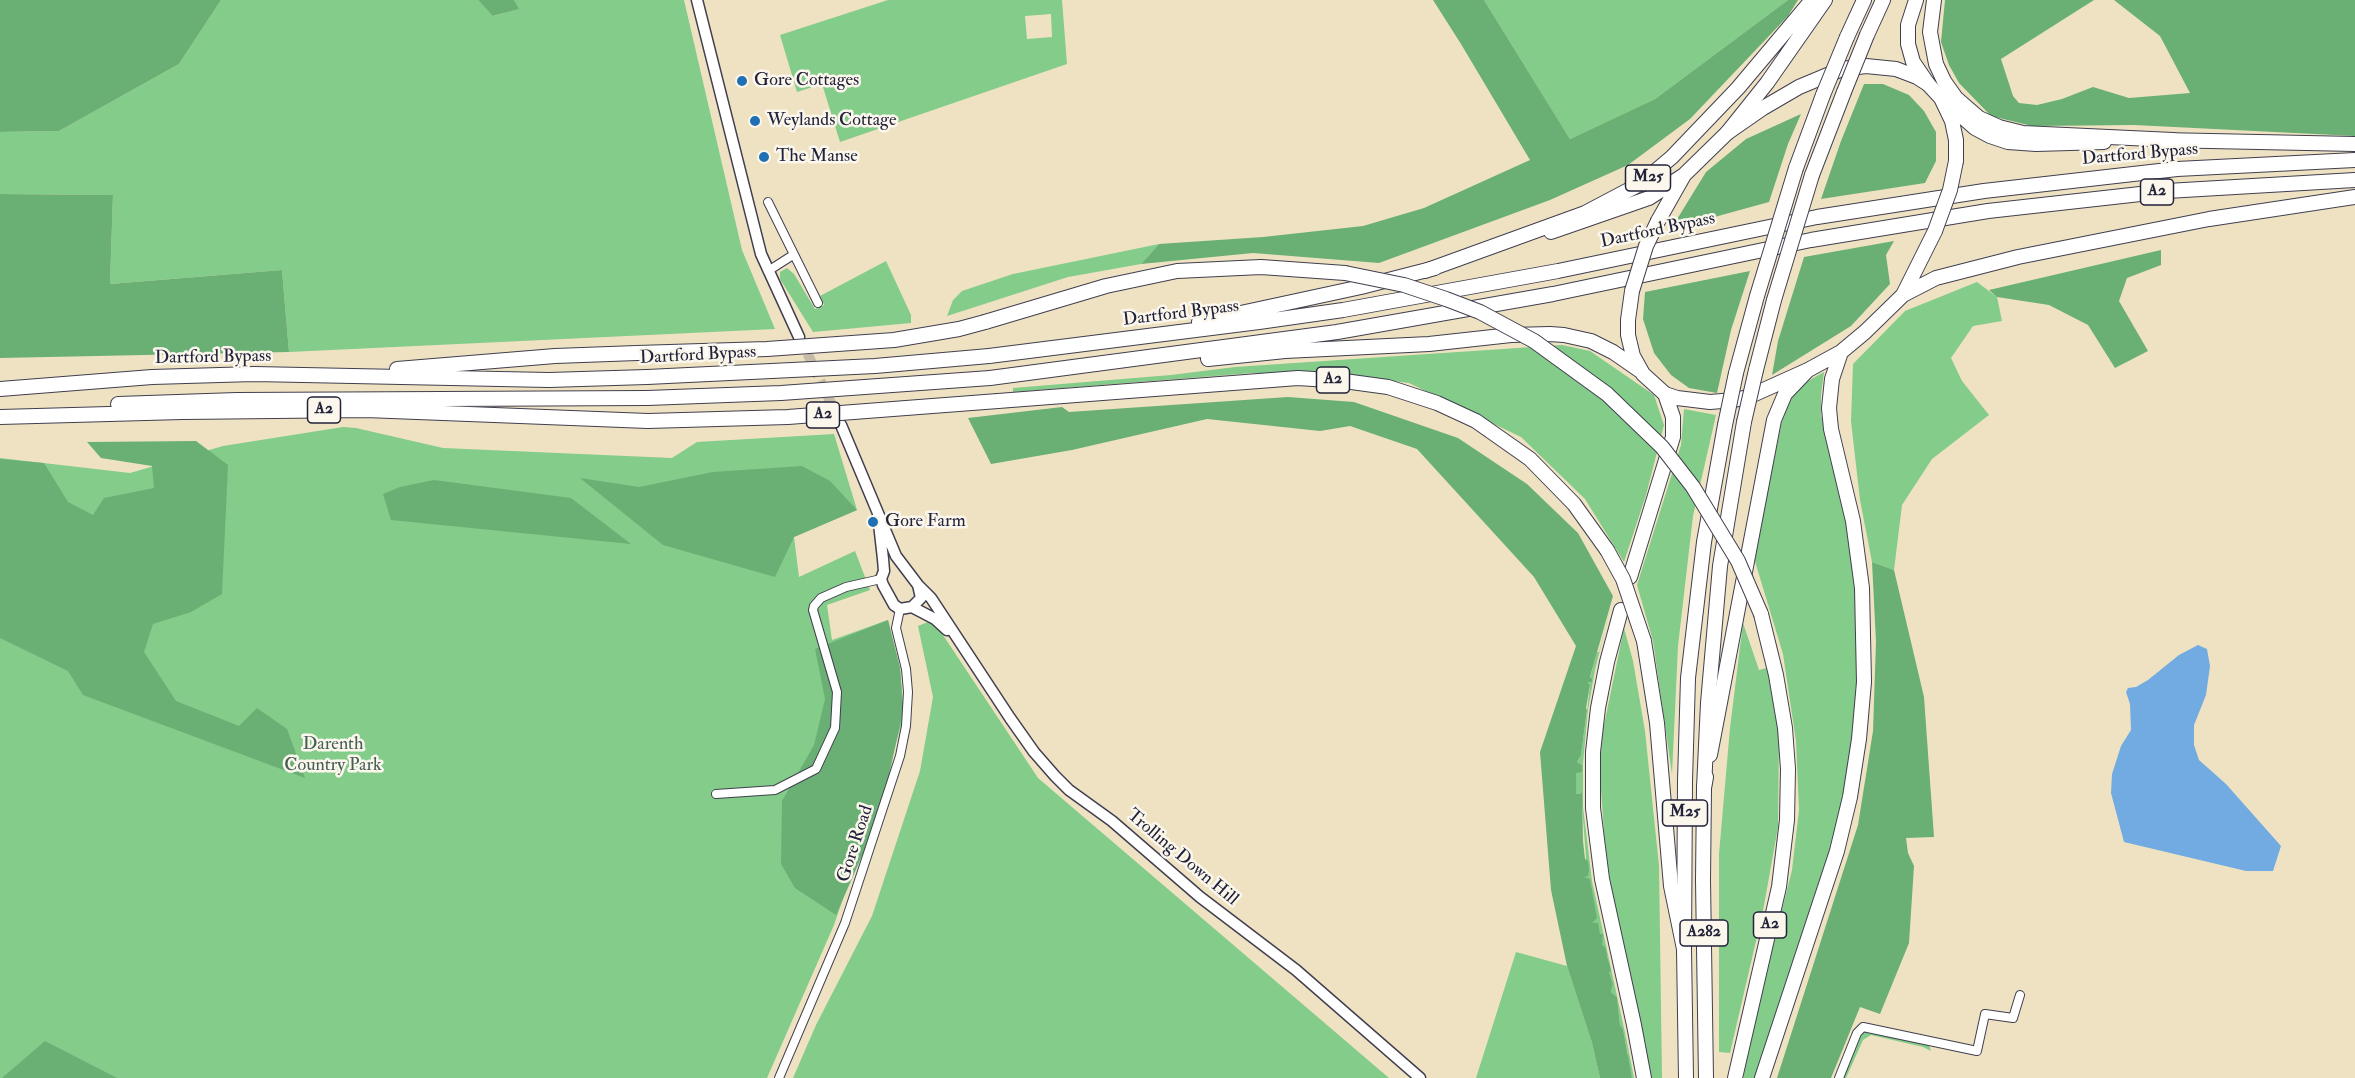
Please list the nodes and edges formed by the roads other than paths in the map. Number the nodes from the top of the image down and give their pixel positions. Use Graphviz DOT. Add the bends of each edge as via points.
graph roads {
  1 [pos="697,0"];
  2 [pos="1812,0"];
  3 [pos="1825,0"];
  4 [pos="1863,0"];
  5 [pos="1883,0"];
  6 [pos="1916,0"];
  7 [pos="1934,0"];
  8 [pos="1928,84"];
  9 [pos="1941,98"];
  10 [pos="1727,133"];
  11 [pos="2173,140"];
  12 [pos="2355,144"];
  13 [pos="2355,160"];
  14 [pos="1684,176"];
  15 [pos="2355,180"];
  16 [pos="2355,197"];
  17 [pos="768,202"];
  18 [pos="793,255"];
  19 [pos="768,271"];
  20 [pos="1425,271"];
  21 [pos="1903,295"];
  22 [pos="818,303"];
  23 [pos="799,337"];
  24 [pos="1110,342"];
  25 [pos="1841,352"];
  26 [pos="1110,364"];
  27 [pos="1639,370"];
  28 [pos="1808,370"];
  29 [pos="357,375"];
  30 [pos="0,389"];
  31 [pos="1665,394"];
  32 [pos="0,411"];
  33 [pos="0,417"];
  34 [pos="841,425"];
  35 [pos="878,515"];
  36 [pos="901,564"];
  37 [pos="883,575"];
  38 [pos="1630,577"];
  39 [pos="918,585"];
  40 [pos="912,608"];
  41 [pos="900,609"];
  42 [pos="1621,610"];
  43 [pos="954,635"];
  44 [pos="1704,788"];
  45 [pos="716,794"];
  46 [pos="1684,949"];
  47 [pos="2020,995"];
  48 [pos="779,1078"];
  49 [pos="1420,1078"];
  50 [pos="1644,1078"];
  51 [pos="1686,1078"];
  52 [pos="1706,1078"];
  53 [pos="1735,1078"];
  54 [pos="1762,1078"];
  55 [pos="1839,1078"];
  1 -- 19 [label="main road" via="749,213"];
  2 -- 20 [label="highway, M25" via="1738,88 1672,157 1640,184 1585,213"];
  3 -- 10 [label="highway"];
  4 -- 46 [label="highway, M25, bridge" via="1796,168 1757,297 1725,425 1704,542 1688,678"];
  5 -- 44 [label="highway, M25, bridge" via="1812,175 1774,300 1744,422 1720,566 1707,703"];
  6 -- 8 [label="highway" via="1908,25 1908,44 1913,62"];
  7 -- 11 [label="highway" via="1930,32 1936,64 1956,99 1979,117 2023,133"];
  8 -- 9 [label="highway"];
  8 -- 10 [label="highway" via="1896,69 1842,69 1799,87"];
  9 -- 11 [label="highway" via="1975,128 2018,144"];
  9 -- 21 [label="highway, bridge" via="1954,130 1956,161 1935,231"];
  10 -- 14 [label="highway"];
  11 -- 12 [label="highway"];
  13 -- 24 [label="highway, Dartford Bypass / A2" via="2177,169 1984,191 1817,217 1558,271 1342,310"];
  14 -- 20 [label="highway" via="1649,198 1612,212"];
  14 -- 27 [label="highway, bridge" via="1658,221 1632,291 1628,328"];
  15 -- 26 [label="highway, A2" via="2166,191 1979,212 1811,240 1552,294 1337,332"];
  16 -- 21 [label="highway" via="2209,219 2029,255 1936,278"];
  17 -- 18 [label="street"];
  18 -- 19 [label="street"];
  18 -- 22 [label="street"];
  19 -- 23 [label="main road"];
  20 -- 24 [label="highway"];
  21 -- 25 [label="highway"];
  24 -- 29 [label="highway, Dartford Bypass / A2, bridge" via="875,366 647,376 549,380"];
  25 -- 28 [label="highway"];
  25 -- 54 [label="highway" via="1832,379 1829,408 1853,521 1862,588 1864,682 1860,739 1837,851"];
  26 -- 27 [label="highway" via="1550,334 1591,341"];
  26 -- 32 [label="highway, A2, bridge" via="990,378 804,392 647,398 237,400"];
  27 -- 31 [label="highway"];
  28 -- 31 [label="highway" via="1734,400 1700,402"];
  28 -- 44 [label="highway" via="1785,394 1774,420"];
  29 -- 30 [label="highway, Dartford Bypass / A2" via="152,377"];
  29 -- 53 [label="highway, A2, bridge" via="555,356 860,343 922,336 985,322 1106,286 1177,271 1261,267 1345,273 1404,285 1480,312 1534,341 1607,394 1662,447 1693,487 1738,561 1761,614 1785,728 1788,813 1779,887"];
  31 -- 38 [label="highway" via="1673,417 1672,444"];
  33 -- 46 [label="highway, A2, bridge" via="366,410 648,421 799,416 1298,378 1388,387 1464,415 1530,459 1574,504 1623,579 1644,641 1657,723 1671,886"];
  34 -- 35 [label="main road"];
  35 -- 36 [label="main road"];
  35 -- 37 [label="main road"];
  36 -- 37 [label="main road" via="888,567"];
  36 -- 39 [label="main road"];
  37 -- 41 [label="main road" via="890,599"];
  37 -- 45 [label="street" via="821,598 814,606 837,692 835,728 816,769 775,790"];
  39 -- 40 [label="main road" via="921,598"];
  39 -- 43 [label="main road, Trolling Down Hill"];
  40 -- 41 [label="main road"];
  40 -- 43 [label="main road, Trolling Down Hill"];
  41 -- 48 [label="street, Gore Road" via="896,628 908,692 900,756 846,923"];
  42 -- 50 [label="highway" via="1598,708 1593,807 1602,879"];
  43 -- 49 [label="main road, Trolling Down Hill" via="1054,776 1200,897 1296,970"];
  44 -- 52 [label="highway, A282"];
  46 -- 51 [label="highway, A282"];
  47 -- 55 [label="street" via="2013,1018 1985,1014 1977,1052 1863,1027"];
}
